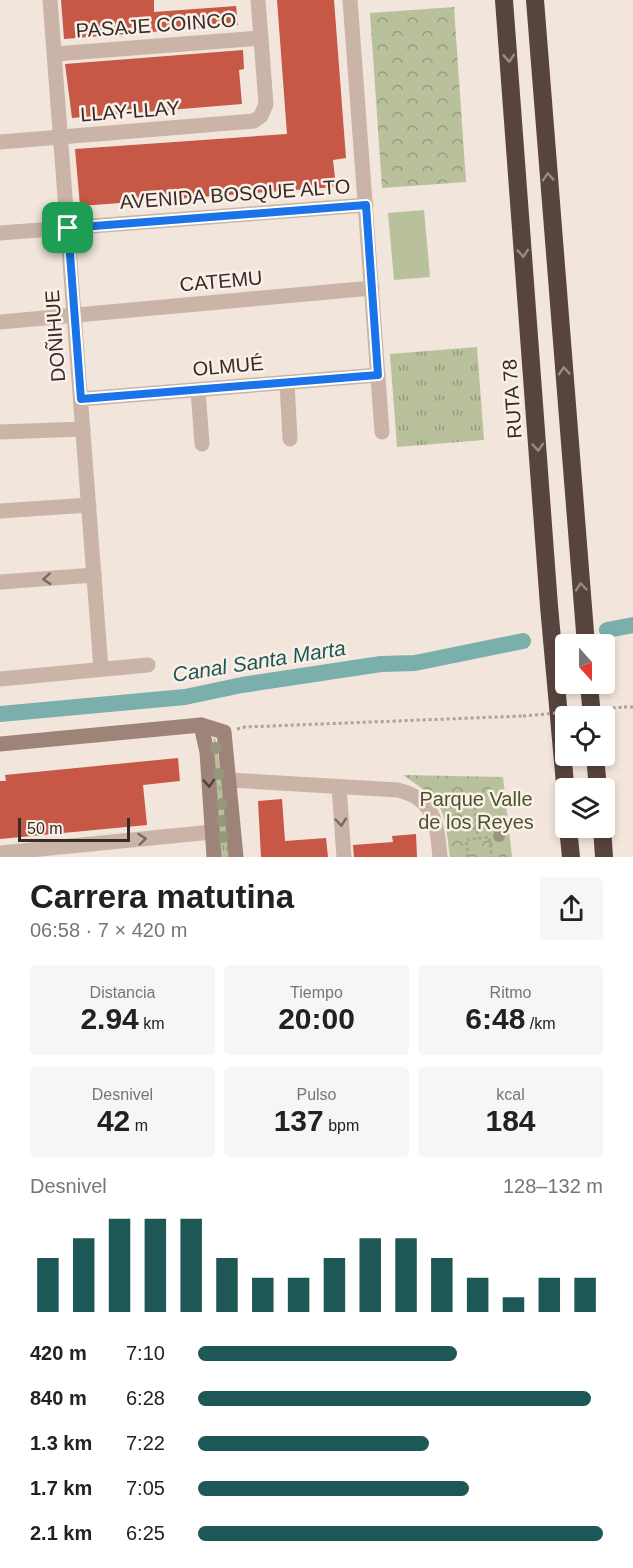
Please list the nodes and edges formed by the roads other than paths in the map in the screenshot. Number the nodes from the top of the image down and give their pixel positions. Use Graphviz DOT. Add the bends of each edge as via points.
graph roads {
  1 [pos="50,0"];
  2 [pos="258,0"];
  3 [pos="350,0"];
  4 [pos="504,0"];
  5 [pos="535,0"];
  6 [pos="261,38"];
  7 [pos="55,54"];
  8 [pos="61,137"];
  9 [pos="0,142"];
  10 [pos="366,205"];
  11 [pos="68,228"];
  12 [pos="0,233"];
  13 [pos="372,288"];
  14 [pos="75,315"];
  15 [pos="0,322"];
  16 [pos="378,375"];
  17 [pos="287,383"];
  18 [pos="198,390"];
  19 [pos="81,399"];
  20 [pos="83,429"];
  21 [pos="0,432"];
  22 [pos="382,432"];
  23 [pos="290,439"];
  24 [pos="202,444"];
  25 [pos="89,505"];
  26 [pos="0,511"];
  27 [pos="94,575"];
  28 [pos="0,582"];
  29 [pos="585,634"];
  30 [pos="148,665"];
  31 [pos="101,669"];
  32 [pos="0,679"];
  33 [pos="201,725"];
  34 [pos="0,744"];
  35 [pos="564,778"];
  36 [pos="229,780"];
  37 [pos="339,787"];
  38 [pos="212,832"];
  39 [pos="569,838"];
  40 [pos="603,838"];
  41 [pos="73,851"];
  42 [pos="0,853"];
  43 [pos="214,857"];
  44 [pos="236,857"];
  45 [pos="344,857"];
  46 [pos="440,857"];
  47 [pos="571,857"];
  48 [pos="604,857"];
  1 -- 7 [label="street, DOÑIHUE"];
  2 -- 6 [label="street"];
  3 -- 10 [label="street"];
  4 -- 35 [label="highway, RUTA 78, one-way"];
  29 -- 5 [label="highway, one-way"];
  6 -- 7 [label="street, PASAJE COINCO"];
  6 -- 8 [label="street, LLAY-LLAY" via="266,104 261,116 250,123"];
  7 -- 8 [label="street, DOÑIHUE"];
  8 -- 9 [label="street, LLAY-LLAY"];
  8 -- 11 [label="street, DOÑIHUE"];
  10 -- 11 [label="street, AVENIDA BOSQUE ALTO"];
  10 -- 13 [label="street"];
  11 -- 12 [label="street, AVENIDA BOSQUE ALTO"];
  11 -- 14 [label="street, DOÑIHUE"];
  13 -- 14 [label="street, CATEMU"];
  13 -- 16 [label="street"];
  14 -- 15 [label="street, CATEMU"];
  14 -- 19 [label="street, DOÑIHUE"];
  16 -- 17 [label="street, OLMUÉ"];
  16 -- 22 [label="street"];
  17 -- 18 [label="street, OLMUÉ"];
  17 -- 23 [label="street"];
  18 -- 19 [label="street, OLMUÉ"];
  18 -- 24 [label="street"];
  19 -- 20 [label="street, DOÑIHUE"];
  20 -- 21 [label="street"];
  20 -- 25 [label="street, DOÑIHUE"];
  25 -- 26 [label="street"];
  25 -- 27 [label="street, DOÑIHUE"];
  27 -- 28 [label="street, one-way"];
  27 -- 31 [label="street, DOÑIHUE"];
  30 -- 31 [label="street"];
  31 -- 32 [label="street"];
  33 -- 34 [label="street"];
  33 -- 36 [label="street" via="224,732"];
  33 -- 38 [label="street, one-way" via="207,752"];
  36 -- 37 [label="street"];
  36 -- 44 [label="street"];
  37 -- 45 [label="street, one-way"];
  37 -- 46 [label="street" via="398,790 424,803 437,830"];
  41 -- 38 [label="street, one-way"];
  38 -- 43 [label="street"];
  39 -- 47 [label="highway"];
  40 -- 48 [label="highway"];
  41 -- 42 [label="street"];
}
